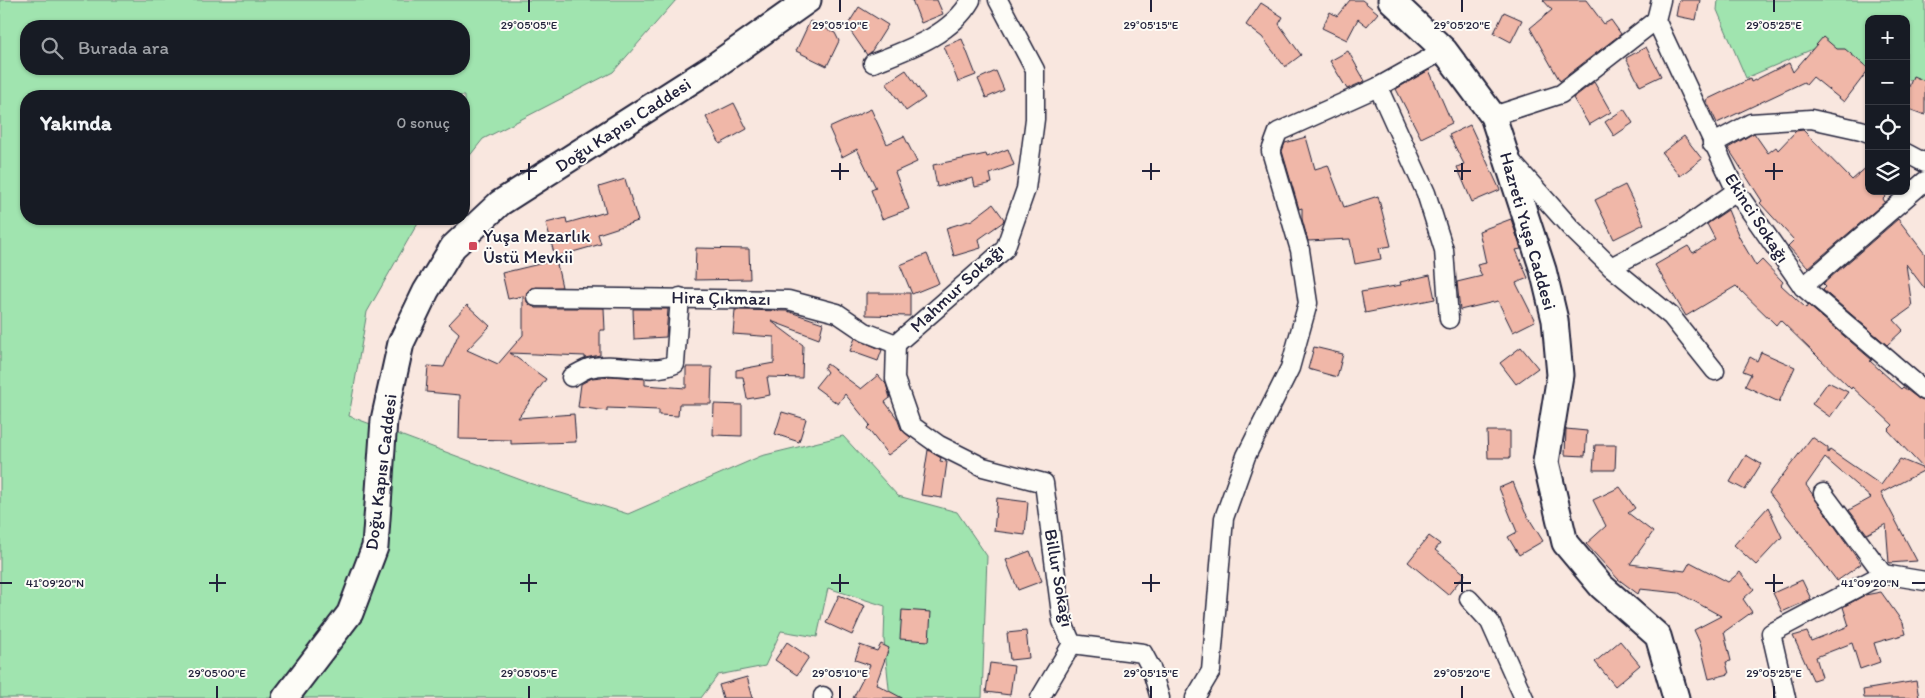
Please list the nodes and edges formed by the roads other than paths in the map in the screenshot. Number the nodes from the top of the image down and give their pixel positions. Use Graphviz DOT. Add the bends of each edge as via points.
graph roads {
  1 [pos="808,0"];
  2 [pos="971,0"];
  3 [pos="998,0"];
  4 [pos="1391,0"];
  5 [pos="1661,0"];
  6 [pos="1656,20"];
  7 [pos="1444,50"];
  8 [pos="873,63"];
  9 [pos="1378,87"];
  10 [pos="1493,116"];
  11 [pos="1865,131"];
  12 [pos="1712,144"];
  13 [pos="1910,155"];
  14 [pos="1507,157"];
  15 [pos="1925,163"];
  16 [pos="1925,181"];
  17 [pos="1736,191"];
  18 [pos="1611,267"];
  19 [pos="1803,287"];
  20 [pos="536,296"];
  21 [pos="680,297"];
  22 [pos="1449,319"];
  23 [pos="896,344"];
  24 [pos="1715,371"];
  25 [pos="571,377"];
  26 [pos="1925,391"];
  27 [pos="1823,493"];
  28 [pos="1883,574"];
  29 [pos="1925,581"];
  30 [pos="1469,599"];
  31 [pos="1072,644"];
  32 [pos="285,698"];
  33 [pos="1040,698"];
  34 [pos="1160,698"];
  35 [pos="1195,698"];
  36 [pos="1524,698"];
  37 [pos="1676,698"];
  38 [pos="1786,698"];
  1 -- 32 [label="street, Doğu Kapısı Caddesi" via="713,67 500,203 454,247 426,292 401,343 384,420 375,547 350,613"];
  2 -- 8 [label="street" via="963,15 924,43"];
  3 -- 23 [label="street, Mahmur Sokağı" via="1035,70 1035,119 1026,190 1005,249"];
  4 -- 7 [label="street, Hazreti Yuşa Caddesi"];
  5 -- 6 [label="street"];
  6 -- 10 [label="street" via="1561,94"];
  6 -- 12 [label="street, Ekinci Sokağı"];
  7 -- 9 [label="street"];
  7 -- 10 [label="street, Hazreti Yuşa Caddesi"];
  9 -- 22 [label="street" via="1426,193 1444,250"];
  9 -- 35 [label="street" via="1278,132 1271,151 1300,250 1308,303 1290,368 1246,456 1224,518 1211,671"];
  10 -- 14 [label="street, Hazreti Yuşa Caddesi"];
  11 -- 12 [label="street" via="1811,119 1750,123"];
  12 -- 17 [label="street, Ekinci Sokağı"];
  13 -- 15 [label="street"];
  14 -- 18 [label="street"];
  14 -- 37 [label="street, Hazreti Yuşa Caddesi" via="1543,270 1555,320 1560,374 1546,462 1565,543 1601,586 1658,636"];
  16 -- 19 [label="street"];
  17 -- 18 [label="street" via="1681,230"];
  17 -- 19 [label="street, Ekinci Sokağı"];
  18 -- 24 [label="street" via="1671,316"];
  19 -- 26 [label="street, Ekinci Sokağı"];
  20 -- 21 [label="street, Hira Çıkmazı"];
  21 -- 23 [label="street, Hira Çıkmazı" via="788,300 837,313 865,332"];
  21 -- 25 [label="street" via="675,364 662,370 611,366 589,368"];
  23 -- 31 [label="street, Billur Sokağı" via="895,379 911,425 939,445 983,467 1044,483 1062,621"];
  27 -- 28 [label="street"];
  28 -- 29 [label="street"];
  28 -- 38 [label="street" via="1771,633"];
  30 -- 36 [label="street" via="1490,622"];
  31 -- 33 [label="street"];
  31 -- 34 [label="street, Billur Sokağı" via="1143,653"];
}
